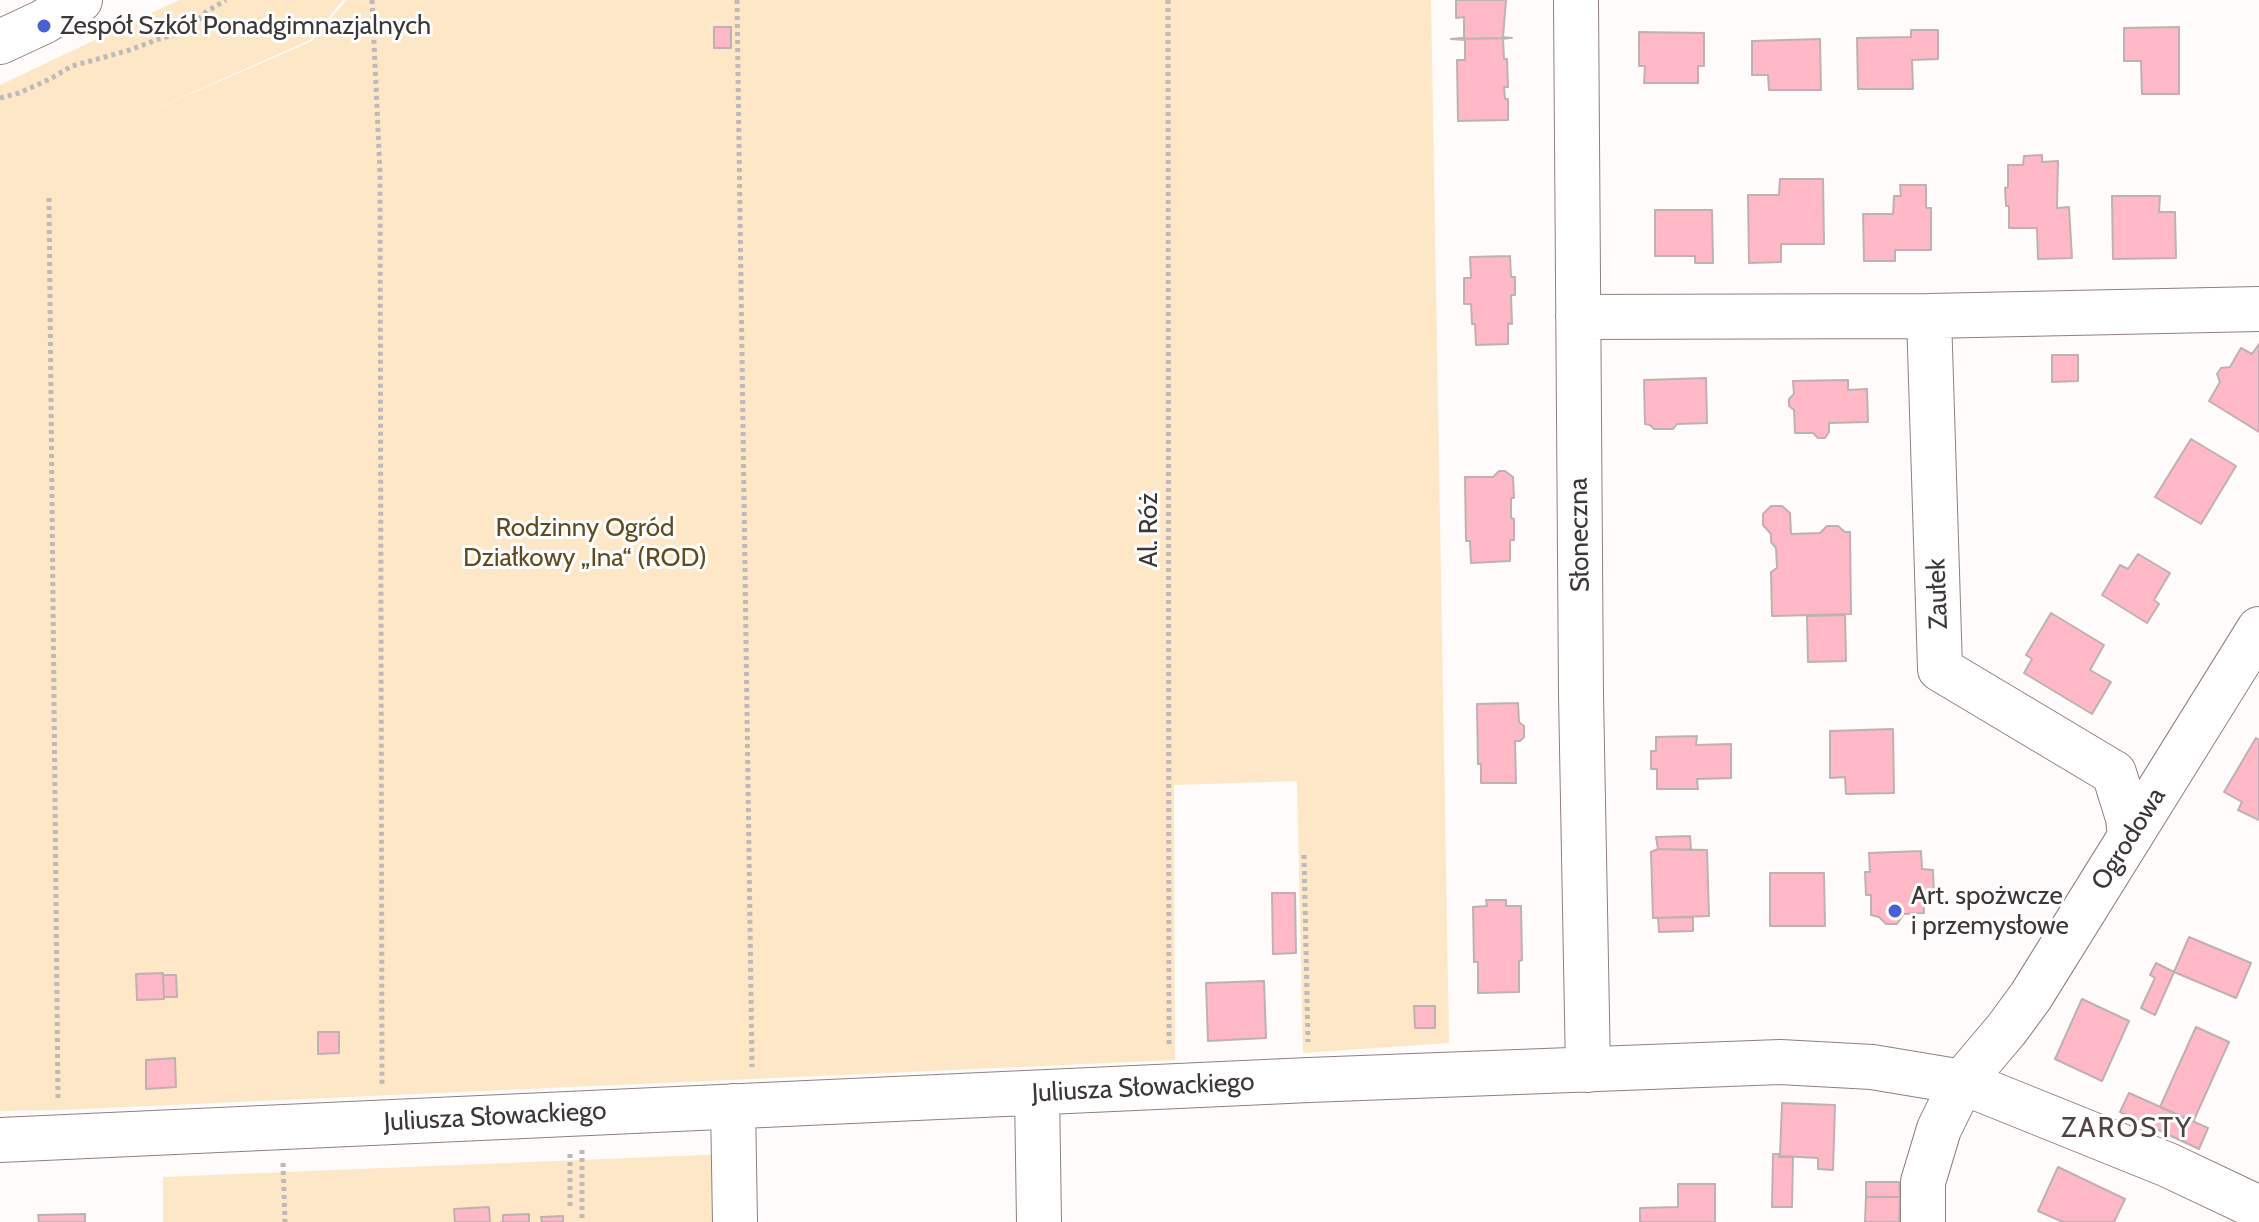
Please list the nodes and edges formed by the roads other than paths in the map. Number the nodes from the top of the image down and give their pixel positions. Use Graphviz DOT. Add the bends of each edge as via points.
graph roads {
  1 [pos="80,0"];
  2 [pos="1576,0"];
  3 [pos="0,42"];
  4 [pos="2259,309"];
  5 [pos="1929,316"];
  6 [pos="1578,317"];
  7 [pos="2259,629"];
  8 [pos="2174,767"];
  9 [pos="2114,773"];
  10 [pos="2130,837"];
  11 [pos="1588,1070"];
  12 [pos="1962,1082"];
  13 [pos="742,1092"];
  14 [pos="1037,1093"];
  15 [pos="0,1140"];
  16 [pos="2259,1208"];
  17 [pos="735,1222"];
  18 [pos="1039,1222"];
  19 [pos="1923,1222"];
  1 -- 3 [label="street"];
  2 -- 6 [label="street, Słoneczna"];
  4 -- 5 [label="street"];
  5 -- 6 [label="street"];
  5 -- 9 [label="street, Zaułek" via="1940,669"];
  6 -- 11 [label="street, Słoneczna"];
  7 -- 8 [label="street, Ogrodowa"];
  8 -- 9 [label="street"];
  8 -- 10 [label="street, Ogrodowa"];
  9 -- 10 [label="street"];
  10 -- 12 [label="street, Ogrodowa" via="2031,996"];
  11 -- 12 [label="street, Juliusza Słowackiego" via="1780,1062 1872,1067"];
  11 -- 14 [label="street, Juliusza Słowackiego"];
  12 -- 16 [label="street, Juliusza Słowackiego" via="2168,1165"];
  12 -- 19 [label="street, Ogrodowa" via="1939,1129 1923,1182"];
  13 -- 14 [label="street, Juliusza Słowackiego"];
  13 -- 15 [label="street, Juliusza Słowackiego" via="576,1132"];
  13 -- 17 [label="street"];
  14 -- 18 [label="street"];
}
